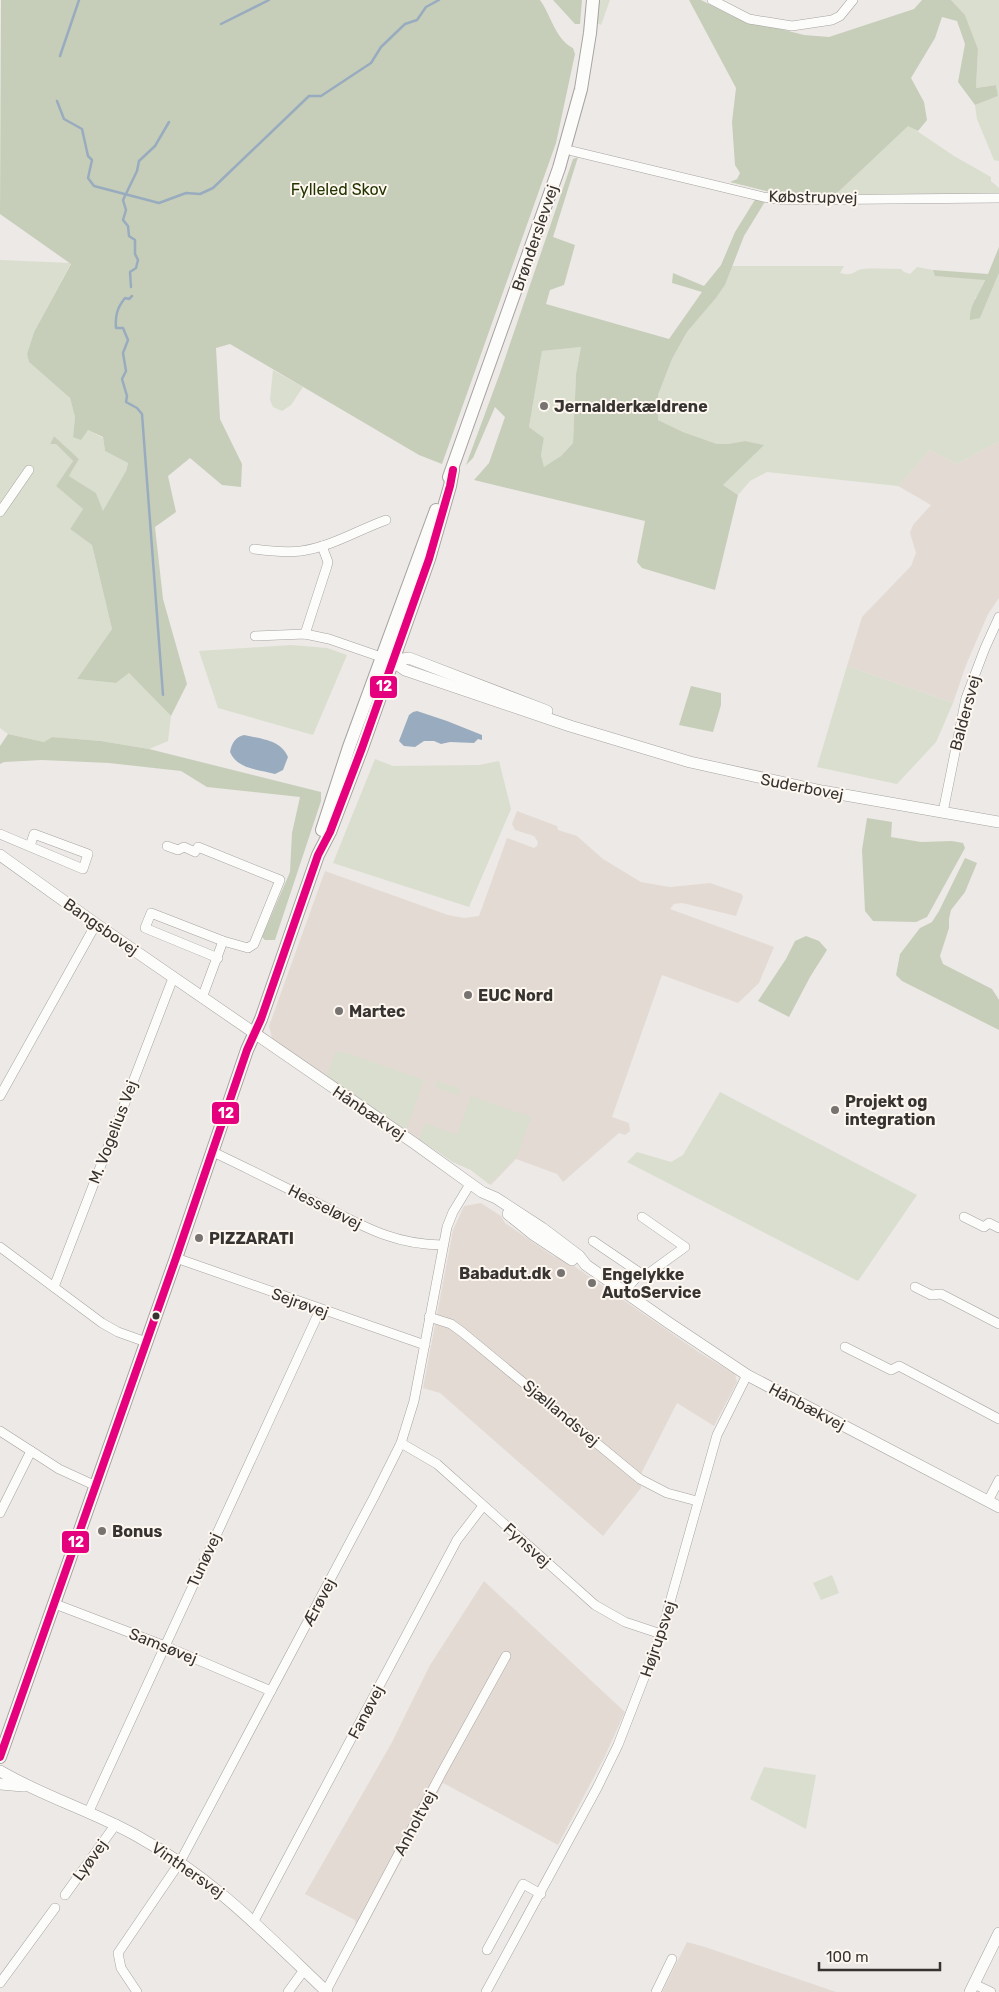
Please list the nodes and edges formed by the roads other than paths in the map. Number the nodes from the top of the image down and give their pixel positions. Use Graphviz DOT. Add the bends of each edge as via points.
graph roads {
  1 [pos="593,0"];
  2 [pos="712,0"];
  3 [pos="853,0"];
  4 [pos="572,151"];
  5 [pos="999,198"];
  6 [pos="29,470"];
  7 [pos="0,512"];
  8 [pos="386,520"];
  9 [pos="322,546"];
  10 [pos="254,549"];
  11 [pos="999,616"];
  12 [pos="305,634"];
  13 [pos="254,636"];
  14 [pos="387,659"];
  15 [pos="943,812"];
  16 [pos="999,822"];
  17 [pos="0,834"];
  18 [pos="30,846"];
  19 [pos="167,846"];
  20 [pos="0,855"];
  21 [pos="96,924"];
  22 [pos="223,942"];
  23 [pos="218,958"];
  24 [pos="173,978"];
  25 [pos="202,998"];
  26 [pos="254,1034"];
  27 [pos="0,1096"];
  28 [pos="213,1152"];
  29 [pos="470,1184"];
  30 [pos="642,1217"];
  31 [pos="964,1217"];
  32 [pos="999,1228"];
  33 [pos="593,1241"];
  34 [pos="442,1245"];
  35 [pos="0,1247"];
  36 [pos="176,1258"];
  37 [pos="640,1273"];
  38 [pos="54,1287"];
  39 [pos="915,1288"];
  40 [pos="624,1292"];
  41 [pos="320,1310"];
  42 [pos="429,1317"];
  43 [pos="999,1324"];
  44 [pos="146,1342"];
  45 [pos="425,1345"];
  46 [pos="844,1347"];
  47 [pos="747,1375"];
  48 [pos="999,1419"];
  49 [pos="0,1431"];
  50 [pos="401,1443"];
  51 [pos="31,1451"];
  52 [pos="999,1480"];
  53 [pos="96,1486"];
  54 [pos="988,1501"];
  55 [pos="697,1502"];
  56 [pos="483,1506"];
  57 [pos="999,1507"];
  58 [pos="0,1513"];
  59 [pos="55,1604"];
  60 [pos="661,1634"];
  61 [pos="164,1646"];
  62 [pos="506,1656"];
  63 [pos="271,1690"];
  64 [pos="0,1756"];
  65 [pos="0,1771"];
  66 [pos="0,1784"];
  67 [pos="24,1786"];
  68 [pos="89,1811"];
  69 [pos="116,1824"];
  70 [pos="180,1862"];
  71 [pos="541,1894"];
  72 [pos="64,1895"];
  73 [pos="55,1908"];
  74 [pos="254,1922"];
  75 [pos="999,1932"];
  76 [pos="487,1950"];
  77 [pos="672,1959"];
  78 [pos="304,1970"];
  79 [pos="0,1983"];
  80 [pos="972,1988"];
  81 [pos="137,1992"];
  82 [pos="288,1992"];
  83 [pos="326,1992"];
  84 [pos="486,1992"];
  85 [pos="656,1992"];
  86 [pos="992,1992"];
  1 -- 14 [label="main road, Brønderslevvej" via="581,89 559,168 453,470 428,559"];
  2 -- 3 [label="street" via="749,19 792,26 832,20 840,16"];
  4 -- 5 [label="street, Købstrupvej" via="784,200"];
  6 -- 7 [label="street"];
  8 -- 9 [label="street"];
  9 -- 10 [label="street" via="301,551"];
  9 -- 12 [label="street" via="328,562"];
  11 -- 15 [label="street, Baldersvej" via="966,698"];
  12 -- 13 [label="street"];
  12 -- 14 [label="street"];
  14 -- 15 [label="street, Suderbovej" via="405,670 570,726 690,762 752,777"];
  14 -- 26 [label="main road, Brønderslevvej" via="358,758 318,855"];
  15 -- 16 [label="street, Suderbovej"];
  17 -- 18 [label="street"];
  18 -- 18 [label="street" via="34,834 88,854 83,869"];
  19 -- 22 [label="street, Bangsbovej" via="196,852 198,847 280,880 254,944 248,948"];
  20 -- 21 [label="street, Bangsbovej"];
  21 -- 24 [label="street, Bangsbovej"];
  21 -- 27 [label="street"];
  22 -- 23 [label="street"];
  22 -- 23 [label="street, Bangsbovej" via="151,912 145,928"];
  23 -- 25 [label="street"];
  24 -- 25 [label="street, Bangsbovej"];
  24 -- 38 [label="street, M. Vogelius Vej"];
  25 -- 26 [label="street, Bangsbovej"];
  26 -- 28 [label="main road, Brønderslevvej"];
  26 -- 29 [label="street, Hånbækvej"];
  28 -- 34 [label="street, Hesseløvej" via="371,1230 402,1242"];
  28 -- 36 [label="main road, Brønderslevvej"];
  29 -- 34 [label="street, Ærøvej" via="453,1212"];
  29 -- 40 [label="street, Hånbækvej" via="542,1228"];
  30 -- 37 [label="street" via="685,1247 645,1276"];
  31 -- 32 [label="street" via="984,1227 989,1223"];
  33 -- 37 [label="street"];
  34 -- 42 [label="street, Ærøvej"];
  35 -- 38 [label="street"];
  36 -- 41 [label="street, Sejrøvej"];
  36 -- 44 [label="main road, Brønderslevvej"];
  37 -- 40 [label="street"];
  38 -- 44 [label="street" via="102,1323"];
  39 -- 43 [label="street" via="931,1295 941,1294"];
  40 -- 47 [label="street, Hånbækvej"];
  41 -- 45 [label="street, Sejrøvej"];
  41 -- 61 [label="street, Tunøvej"];
  42 -- 45 [label="street, Ærøvej"];
  42 -- 55 [label="street, Sjællandsvej" via="451,1324 462,1332 640,1479"];
  44 -- 53 [label="main road, Brønderslevvej"];
  45 -- 50 [label="street, Ærøvej" via="414,1401"];
  46 -- 48 [label="street" via="891,1370 899,1366"];
  47 -- 54 [label="street, Hånbækvej"];
  47 -- 55 [label="street, Højrupsvej" via="716,1435"];
  49 -- 51 [label="street"];
  50 -- 56 [label="street, Fynsvej" via="437,1464"];
  50 -- 63 [label="street, Ærøvej"];
  51 -- 53 [label="street"];
  51 -- 58 [label="street"];
  52 -- 54 [label="street"];
  53 -- 59 [label="main road, Brønderslevvej"];
  54 -- 57 [label="street, Hånbækvej"];
  55 -- 60 [label="street, Højrupsvej"];
  56 -- 60 [label="street, Fynsvej" via="595,1606 625,1622"];
  56 -- 74 [label="street, Fanøvej" via="457,1540"];
  59 -- 61 [label="street, Samsøvej"];
  59 -- 64 [label="main road, Brønderslevvej"];
  60 -- 71 [label="street, Højrupsvej" via="601,1782"];
  61 -- 63 [label="street, Samsøvej"];
  61 -- 68 [label="street, Tunøvej"];
  62 -- 83 [label="street, Anholtvej"];
  63 -- 70 [label="street, Ærøvej"];
  65 -- 67 [label="street, Vinthersvej"];
  66 -- 67 [label="street, Vinthersvej"];
  67 -- 68 [label="street, Vinthersvej"];
  68 -- 69 [label="street, Vinthersvej"];
  69 -- 70 [label="street, Vinthersvej"];
  69 -- 72 [label="street, Lyøvej"];
  70 -- 74 [label="street, Vinthersvej"];
  70 -- 81 [label="street, Ærøvej" via="118,1953 121,1968"];
  71 -- 76 [label="street" via="523,1884"];
  71 -- 84 [label="street, Højrupsvej"];
  73 -- 79 [label="street"];
  74 -- 78 [label="street, Vinthersvej"];
  75 -- 80 [label="street"];
  77 -- 85 [label="street"];
  78 -- 82 [label="street"];
  78 -- 83 [label="street, Vinthersvej"];
  80 -- 86 [label="street"];
}
